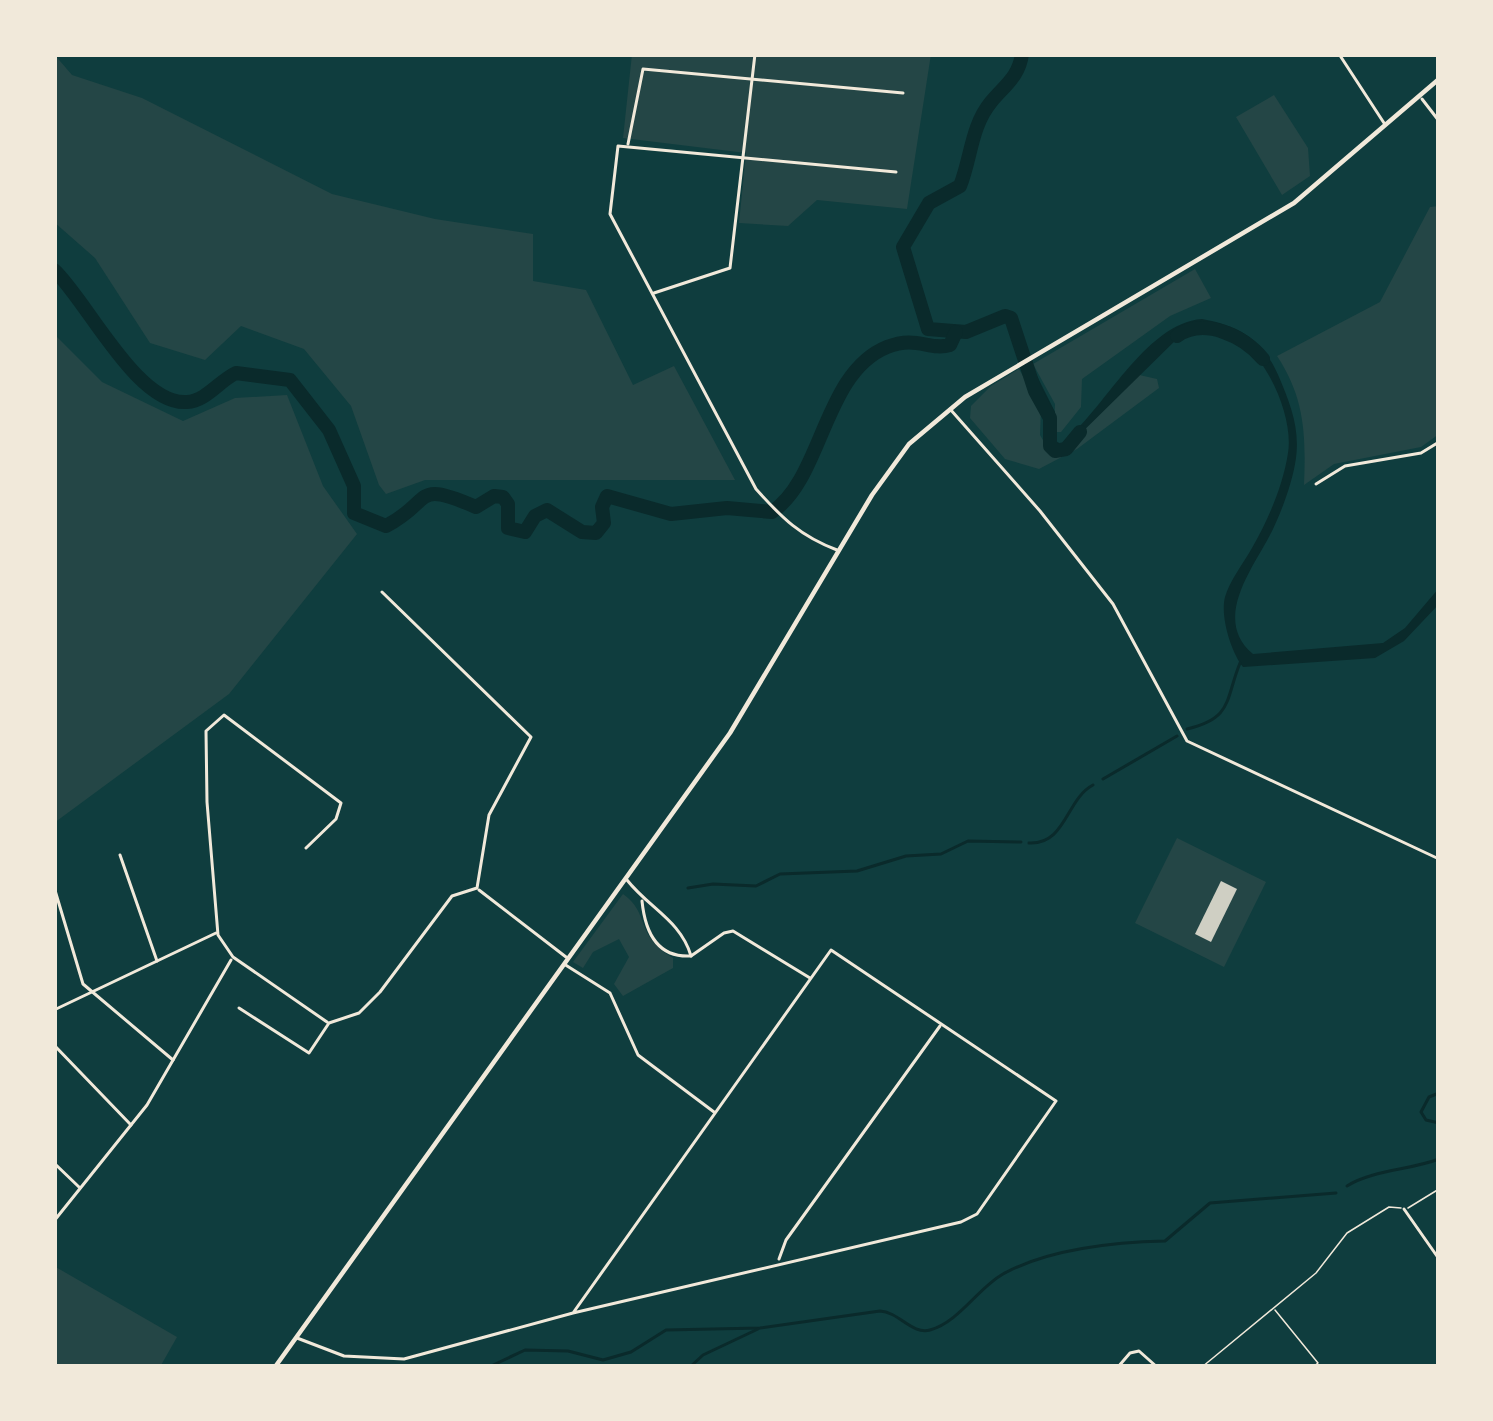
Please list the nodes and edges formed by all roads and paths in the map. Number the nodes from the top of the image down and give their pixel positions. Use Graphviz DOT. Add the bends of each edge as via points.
graph roads {
  1 [pos="754,54"];
  2 [pos="1340,54"];
  3 [pos="752,80"];
  4 [pos="1439,80"];
  5 [pos="904,93"];
  6 [pos="1420,96"];
  7 [pos="1439,121"];
  8 [pos="1386,126"];
  9 [pos="628,144"];
  10 [pos="742,158"];
  11 [pos="896,172"];
  12 [pos="652,294"];
  13 [pos="949,408"];
  14 [pos="1439,442"];
  15 [pos="1316,484"];
  16 [pos="839,550"];
  17 [pos="382,592"];
  18 [pos="306,848"];
  19 [pos="119,855"];
  20 [pos="1439,859"];
  21 [pos="626,878"];
  22 [pos="54,887"];
  23 [pos="477,888"];
  24 [pos="642,899"];
  25 [pos="218,932"];
  26 [pos="691,956"];
  27 [pos="232,957"];
  28 [pos="157,961"];
  29 [pos="566,961"];
  30 [pos="811,979"];
  31 [pos="90,993"];
  32 [pos="239,1008"];
  33 [pos="54,1010"];
  34 [pos="328,1023"];
  35 [pos="941,1024"];
  36 [pos="54,1045"];
  37 [pos="173,1060"];
  38 [pos="716,1113"];
  39 [pos="131,1125"];
  40 [pos="54,1163"];
  41 [pos="81,1188"];
  42 [pos="1439,1189"];
  43 [pos="1404,1210"];
  44 [pos="54,1221"];
  45 [pos="1439,1259"];
  46 [pos="778,1262"];
  47 [pos="1274,1309"];
  48 [pos="573,1313"];
  49 [pos="296,1338"];
  50 [pos="379,1358"];
  51 [pos="275,1367"];
  52 [pos="386,1367"];
  53 [pos="1118,1367"];
  54 [pos="1157,1367"];
  55 [pos="1202,1367"];
  56 [pos="1313,1367"];
  1 -- 3 [label="street"];
  2 -- 8 [label="street"];
  3 -- 5 [label="street"];
  3 -- 9 [label="street" via="643,69"];
  3 -- 10 [label="street"];
  4 -- 6 [label="main road"];
  6 -- 7 [label="street"];
  6 -- 8 [label="main road"];
  8 -- 13 [label="main road" via="1294,203"];
  9 -- 10 [label="street"];
  9 -- 12 [label="street" via="618,146 610,214"];
  10 -- 11 [label="street"];
  10 -- 12 [label="street" via="730,268"];
  12 -- 16 [label="street" via="756,489 789,527"];
  13 -- 16 [label="main road" via="895,460"];
  13 -- 20 [label="street" via="1113,604 1186,741"];
  14 -- 15 [label="street" via="1345,466"];
  16 -- 21 [label="main road" via="761,686"];
  17 -- 23 [label="street" via="531,737 489,815"];
  18 -- 25 [label="street" via="341,803 224,715 206,731"];
  19 -- 28 [label="street"];
  21 -- 24 [label="street"];
  21 -- 29 [label="main road"];
  22 -- 31 [label="street"];
  23 -- 29 [label="street"];
  23 -- 34 [label="street" via="452,896 359,1013"];
  24 -- 26 [label="street" via="686,936"];
  24 -- 26 [label="street" via="653,941 676,957"];
  25 -- 27 [label="street"];
  25 -- 28 [label="street"];
  26 -- 30 [label="street" via="733,931"];
  27 -- 34 [label="street"];
  27 -- 37 [label="street"];
  28 -- 31 [label="street"];
  29 -- 38 [label="street" via="610,993 638,1055"];
  29 -- 49 [label="main road"];
  30 -- 35 [label="street" via="831,950"];
  30 -- 38 [label="street"];
  31 -- 33 [label="street"];
  31 -- 37 [label="street"];
  32 -- 34 [label="street" via="309,1053"];
  35 -- 46 [label="street"];
  35 -- 46 [label="street" via="1056,1101 977,1214"];
  36 -- 39 [label="street"];
  37 -- 39 [label="street"];
  38 -- 48 [label="street"];
  39 -- 41 [label="street"];
  40 -- 41 [label="street"];
  41 -- 44 [label="street"];
  42 -- 43 [label="lane"];
  43 -- 45 [label="street"];
  43 -- 47 [label="lane" via="1389,1207 1347,1233"];
  46 -- 48 [label="street"];
  47 -- 55 [label="lane"];
  47 -- 56 [label="lane" via="1318,1363"];
  48 -- 50 [label="street" via="433,1354"];
  49 -- 50 [label="street" via="344,1356"];
  49 -- 51 [label="main road"];
  50 -- 52 [label="street"];
  53 -- 54 [label="street" via="1133,1351"];
}
